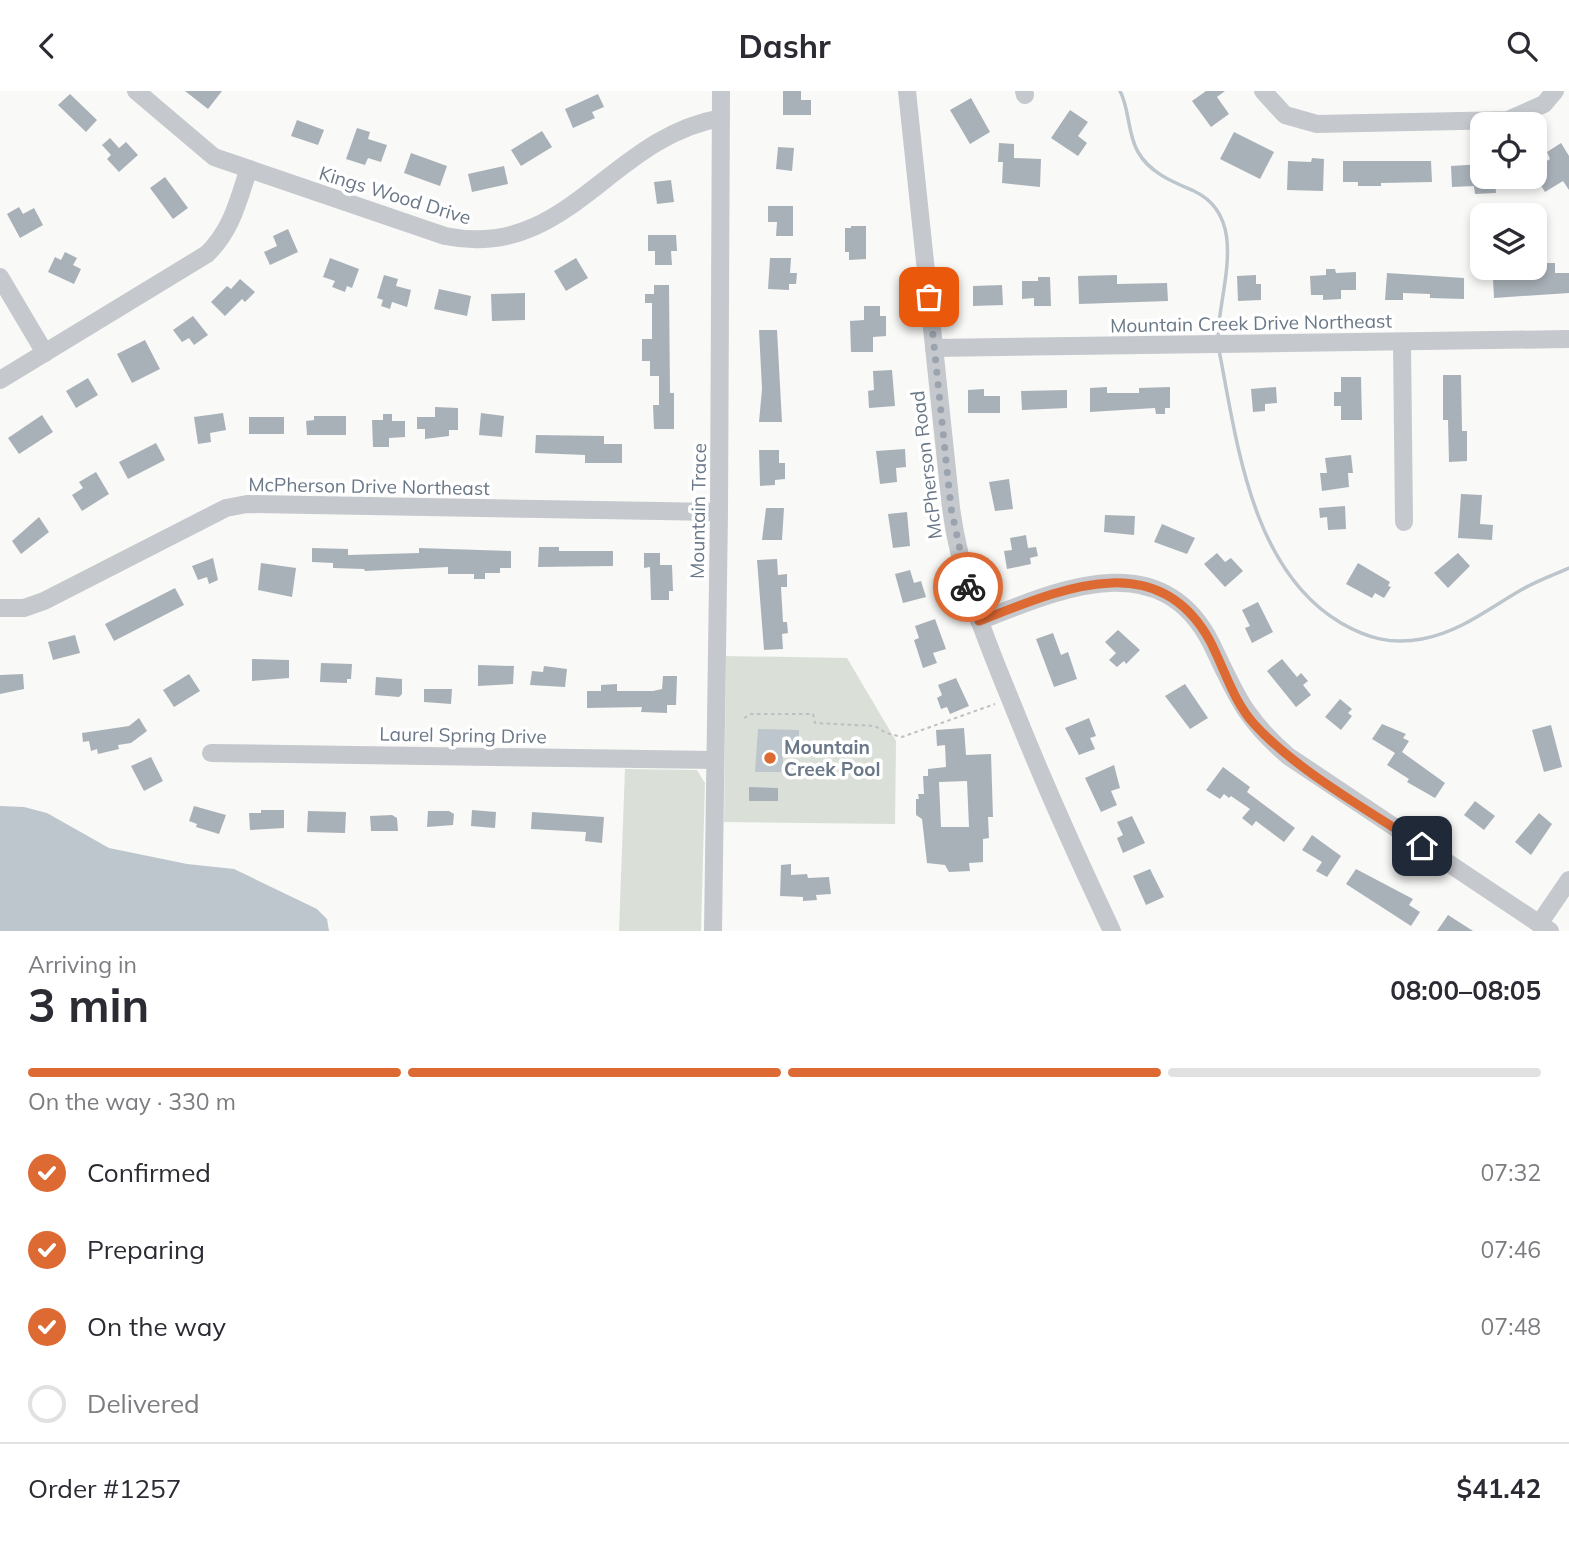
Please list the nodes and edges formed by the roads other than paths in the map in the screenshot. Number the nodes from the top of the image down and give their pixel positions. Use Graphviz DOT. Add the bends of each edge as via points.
graph roads {
  1 [pos="136,91"];
  2 [pos="721,91"];
  3 [pos="907,91"];
  4 [pos="1263,91"];
  5 [pos="1555,91"];
  6 [pos="721,118"];
  7 [pos="248,171"];
  8 [pos="0,277"];
  9 [pos="1569,339"];
  10 [pos="1402,342"];
  11 [pos="934,348"];
  12 [pos="45,353"];
  13 [pos="0,380"];
  14 [pos="719,512"];
  15 [pos="1404,522"];
  16 [pos="0,608"];
  17 [pos="979,621"];
  18 [pos="211,753"];
  19 [pos="715,759"];
  20 [pos="1569,880"];
  21 [pos="1545,928"];
  22 [pos="713,931"];
  23 [pos="1112,931"];
  1 -- 7 [label="street, Kings Wood Drive" via="214,157"];
  2 -- 6 [label="street, Mountain Trace"];
  3 -- 11 [label="street, McPherson Road"];
  4 -- 5 [label="street" via="1285,115 1317,124 1508,120 1536,109"];
  6 -- 7 [label="street, Kings Wood Drive" via="689,125 648,146 530,231 488,241 445,236"];
  6 -- 14 [label="street, Mountain Trace"];
  7 -- 12 [label="street" via="230,223 207,254"];
  8 -- 12 [label="street"];
  9 -- 10 [label="street, Mountain Creek Drive Northeast"];
  10 -- 11 [label="street, Mountain Creek Drive Northeast"];
  10 -- 15 [label="street"];
  11 -- 17 [label="street, McPherson Road" via="955,537"];
  12 -- 13 [label="street"];
  14 -- 16 [label="street, McPherson Drive Northeast" via="247,504 226,508 44,601 24,608"];
  14 -- 19 [label="street, Mountain Trace"];
  17 -- 21 [label="street" via="1088,584 1124,581 1156,591 1182,607 1200,627 1239,704 1265,736"];
  17 -- 23 [label="street, McPherson Road"];
  18 -- 19 [label="street, Laurel Spring Drive"];
  19 -- 22 [label="street, Mountain Trace"];
  20 -- 21 [label="street"];
}
